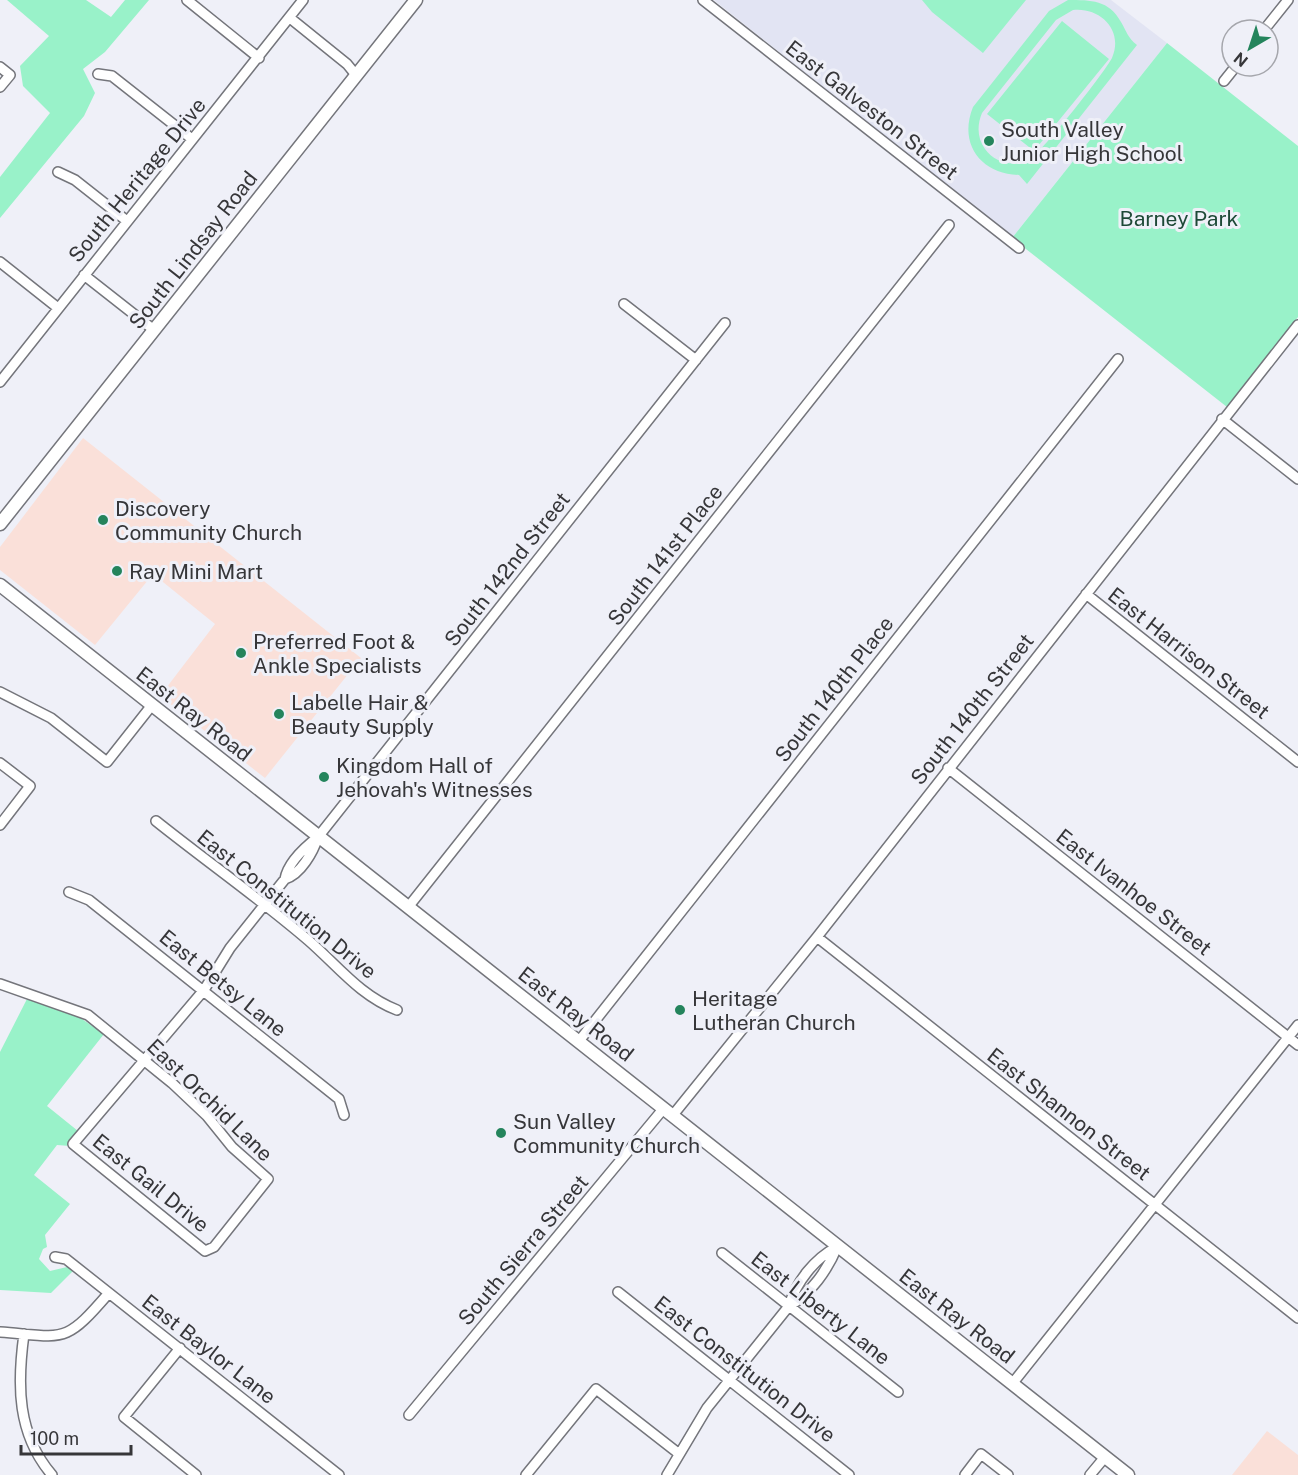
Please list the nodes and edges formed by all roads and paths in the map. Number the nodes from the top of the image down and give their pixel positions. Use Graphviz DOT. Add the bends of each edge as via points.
graph roads {
  1 [pos="187,0"];
  2 [pos="303,0"];
  3 [pos="416,0"];
  4 [pos="703,0"];
  5 [pos="1288,0"];
  6 [pos="290,18"];
  7 [pos="1274,18"];
  8 [pos="259,58"];
  9 [pos="0,67"];
  10 [pos="98,74"];
  11 [pos="356,75"];
  12 [pos="1226,78"];
  13 [pos="1224,81"];
  14 [pos="0,87"];
  15 [pos="192,139"];
  16 [pos="58,172"];
  17 [pos="127,221"];
  18 [pos="949,225"];
  19 [pos="1019,248"];
  20 [pos="0,262"];
  21 [pos="84,275"];
  22 [pos="624,304"];
  23 [pos="58,308"];
  24 [pos="725,323"];
  25 [pos="1298,325"];
  26 [pos="154,330"];
  27 [pos="1118,359"];
  28 [pos="696,360"];
  29 [pos="0,382"];
  30 [pos="1222,419"];
  31 [pos="1298,479"];
  32 [pos="0,524"];
  33 [pos="0,585"];
  34 [pos="1086,594"];
  35 [pos="0,692"];
  36 [pos="152,705"];
  37 [pos="1298,762"];
  38 [pos="0,763"];
  39 [pos="948,768"];
  40 [pos="156,821"];
  41 [pos="0,825"];
  42 [pos="318,837"];
  43 [pos="69,892"];
  44 [pos="264,905"];
  45 [pos="409,906"];
  46 [pos="817,937"];
  47 [pos="0,984"];
  48 [pos="204,990"];
  49 [pos="397,1010"];
  50 [pos="1298,1026"];
  51 [pos="1289,1037"];
  52 [pos="579,1041"];
  53 [pos="1298,1045"];
  54 [pos="145,1059"];
  55 [pos="668,1111"];
  56 [pos="344,1114"];
  57 [pos="74,1144"];
  58 [pos="1155,1205"];
  59 [pos="837,1246"];
  60 [pos="206,1251"];
  61 [pos="722,1253"];
  62 [pos="54,1257"];
  63 [pos="618,1292"];
  64 [pos="108,1294"];
  65 [pos="789,1306"];
  66 [pos="1298,1318"];
  67 [pos="0,1332"];
  68 [pos="24,1334"];
  69 [pos="180,1348"];
  70 [pos="729,1379"];
  71 [pos="1012,1384"];
  72 [pos="898,1392"];
  73 [pos="409,1415"];
  74 [pos="678,1453"];
  75 [pos="1105,1457"];
  76 [pos="52,1475"];
  77 [pos="196,1475"];
  78 [pos="339,1475"];
  79 [pos="526,1475"];
  80 [pos="667,1475"];
  81 [pos="849,1475"];
  82 [pos="965,1475"];
  83 [pos="1008,1475"];
  84 [pos="1090,1475"];
  85 [pos="1128,1475"];
  1 -- 8 [label="street"];
  2 -- 6 [label="street, South Heritage Drive"];
  3 -- 11 [label="main road, South Lindsay Road"];
  4 -- 19 [label="street, East Galveston Street"];
  5 -- 7 [label="street"];
  6 -- 8 [label="street, South Heritage Drive"];
  6 -- 11 [label="street"];
  8 -- 15 [label="street, South Heritage Drive"];
  9 -- 14 [label="street" via="10,75"];
  10 -- 15 [label="street" via="112,76"];
  11 -- 26 [label="main road, South Lindsay Road"];
  12 -- 13 [label="street"];
  15 -- 17 [label="street, South Heritage Drive"];
  16 -- 17 [label="street" via="75,180"];
  17 -- 21 [label="street, South Heritage Drive"];
  18 -- 45 [label="street, South 141st Place"];
  20 -- 23 [label="street"];
  21 -- 23 [label="street, South Heritage Drive"];
  21 -- 26 [label="street"];
  22 -- 28 [label="street"];
  23 -- 29 [label="street, South Heritage Drive"];
  24 -- 28 [label="street, South 142nd Street"];
  25 -- 30 [label="street, South 140th Street"];
  26 -- 32 [label="main road, South Lindsay Road"];
  27 -- 52 [label="street, South 140th Place"];
  28 -- 42 [label="street, South 142nd Street"];
  30 -- 31 [label="street"];
  30 -- 34 [label="street, South 140th Street"];
  33 -- 36 [label="main road, East Ray Road"];
  34 -- 37 [label="street, East Harrison Street"];
  34 -- 39 [label="street, South 140th Street"];
  35 -- 36 [label="street" via="51,718 107,762"];
  36 -- 42 [label="main road, East Ray Road"];
  38 -- 41 [label="street" via="30,786"];
  39 -- 46 [label="street, South 140th Street"];
  39 -- 51 [label="street, East Ivanhoe Street"];
  40 -- 44 [label="street, East Constitution Drive"];
  42 -- 44 [label="street, South 142nd Street" via="314,850"];
  42 -- 45 [label="main road, East Ray Road"];
  43 -- 48 [label="street, East Betsy Lane" via="89,900"];
  44 -- 48 [label="street, South 142nd Street"];
  44 -- 49 [label="street, East Constitution Drive" via="350,981 381,1004"];
  45 -- 52 [label="main road, East Ray Road"];
  46 -- 55 [label="street, South 140th Street"];
  46 -- 58 [label="street, East Shannon Street"];
  47 -- 54 [label="street, East Orchid Lane" via="88,1015"];
  48 -- 54 [label="street, South 142nd Street"];
  48 -- 56 [label="street, East Betsy Lane" via="339,1099"];
  50 -- 51 [label="street"];
  51 -- 53 [label="street, East Ivanhoe Street"];
  51 -- 58 [label="street"];
  52 -- 55 [label="main road, East Ray Road"];
  54 -- 57 [label="street, South 142nd Street"];
  54 -- 60 [label="street, East Orchid Lane" via="268,1179"];
  55 -- 59 [label="main road, East Ray Road"];
  55 -- 73 [label="street, South Sierra Street"];
  57 -- 60 [label="street, East Gail Drive"];
  58 -- 66 [label="street, East Shannon Street"];
  58 -- 71 [label="street"];
  59 -- 65 [label="street" via="831,1261 801,1299"];
  59 -- 71 [label="main road, East Ray Road"];
  61 -- 65 [label="street, East Liberty Lane"];
  62 -- 64 [label="street, East Baylor Lane" via="66,1259"];
  63 -- 70 [label="street, East Constitution Drive"];
  64 -- 68 [label="street" via="79,1327 66,1334"];
  64 -- 69 [label="street, East Baylor Lane"];
  65 -- 70 [label="street"];
  65 -- 72 [label="street, East Liberty Lane"];
  67 -- 68 [label="street"];
  68 -- 76 [label="street" via="19,1401 39,1460"];
  69 -- 77 [label="street" via="124,1417"];
  69 -- 78 [label="street, East Baylor Lane"];
  70 -- 74 [label="street"];
  70 -- 81 [label="street, East Constitution Drive"];
  71 -- 75 [label="main road, East Ray Road"];
  74 -- 79 [label="street" via="596,1389"];
  74 -- 80 [label="street"];
  75 -- 84 [label="street"];
  75 -- 85 [label="main road, East Ray Road"];
  82 -- 83 [label="street" via="981,1454"];
}
